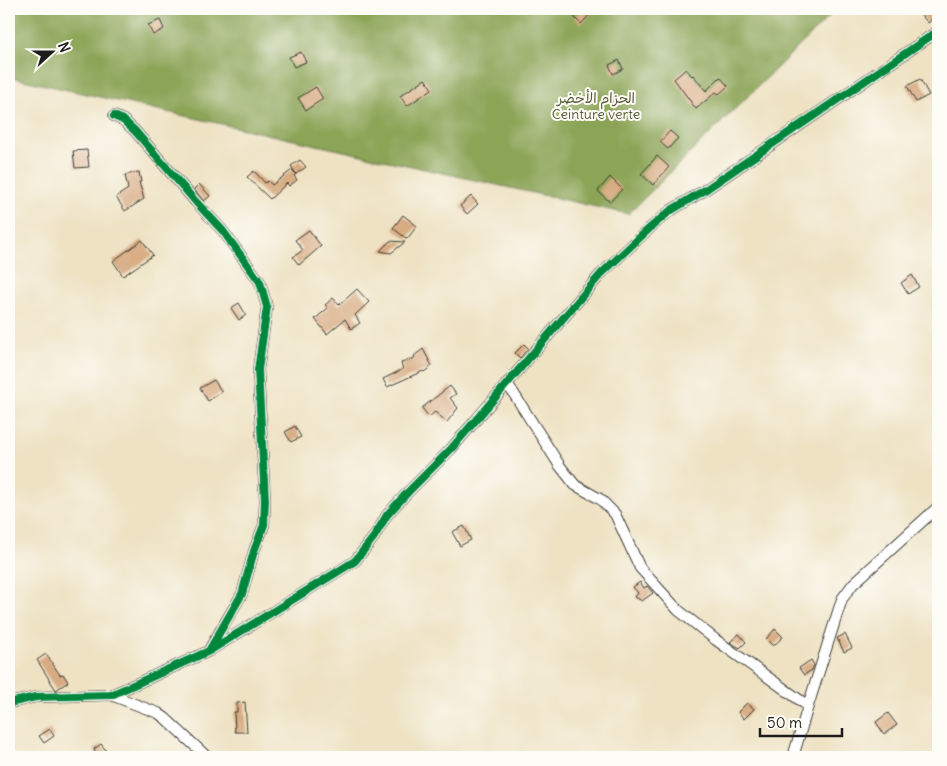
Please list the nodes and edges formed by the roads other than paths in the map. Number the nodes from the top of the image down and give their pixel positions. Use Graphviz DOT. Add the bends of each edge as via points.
graph roads {
  1 [pos="938,31"];
  2 [pos="114,116"];
  3 [pos="507,383"];
  4 [pos="938,508"];
  5 [pos="208,651"];
  6 [pos="112,694"];
  7 [pos="9,703"];
  8 [pos="808,706"];
  9 [pos="207,757"];
  10 [pos="794,757"];
  1 -- 3 [label="street" via="670,211 602,274"];
  2 -- 5 [label="street" via="136,131 223,230 260,282 266,307 258,370 264,525 242,594"];
  3 -- 5 [label="street" via="451,449 387,515 354,561"];
  3 -- 8 [label="street" via="560,466 575,485 600,498 615,514 640,568 678,610"];
  4 -- 8 [label="street" via="854,584 842,599"];
  5 -- 6 [label="street"];
  6 -- 7 [label="street" via="36,697"];
  6 -- 9 [label="street" via="158,713"];
  8 -- 10 [label="street"];
}
